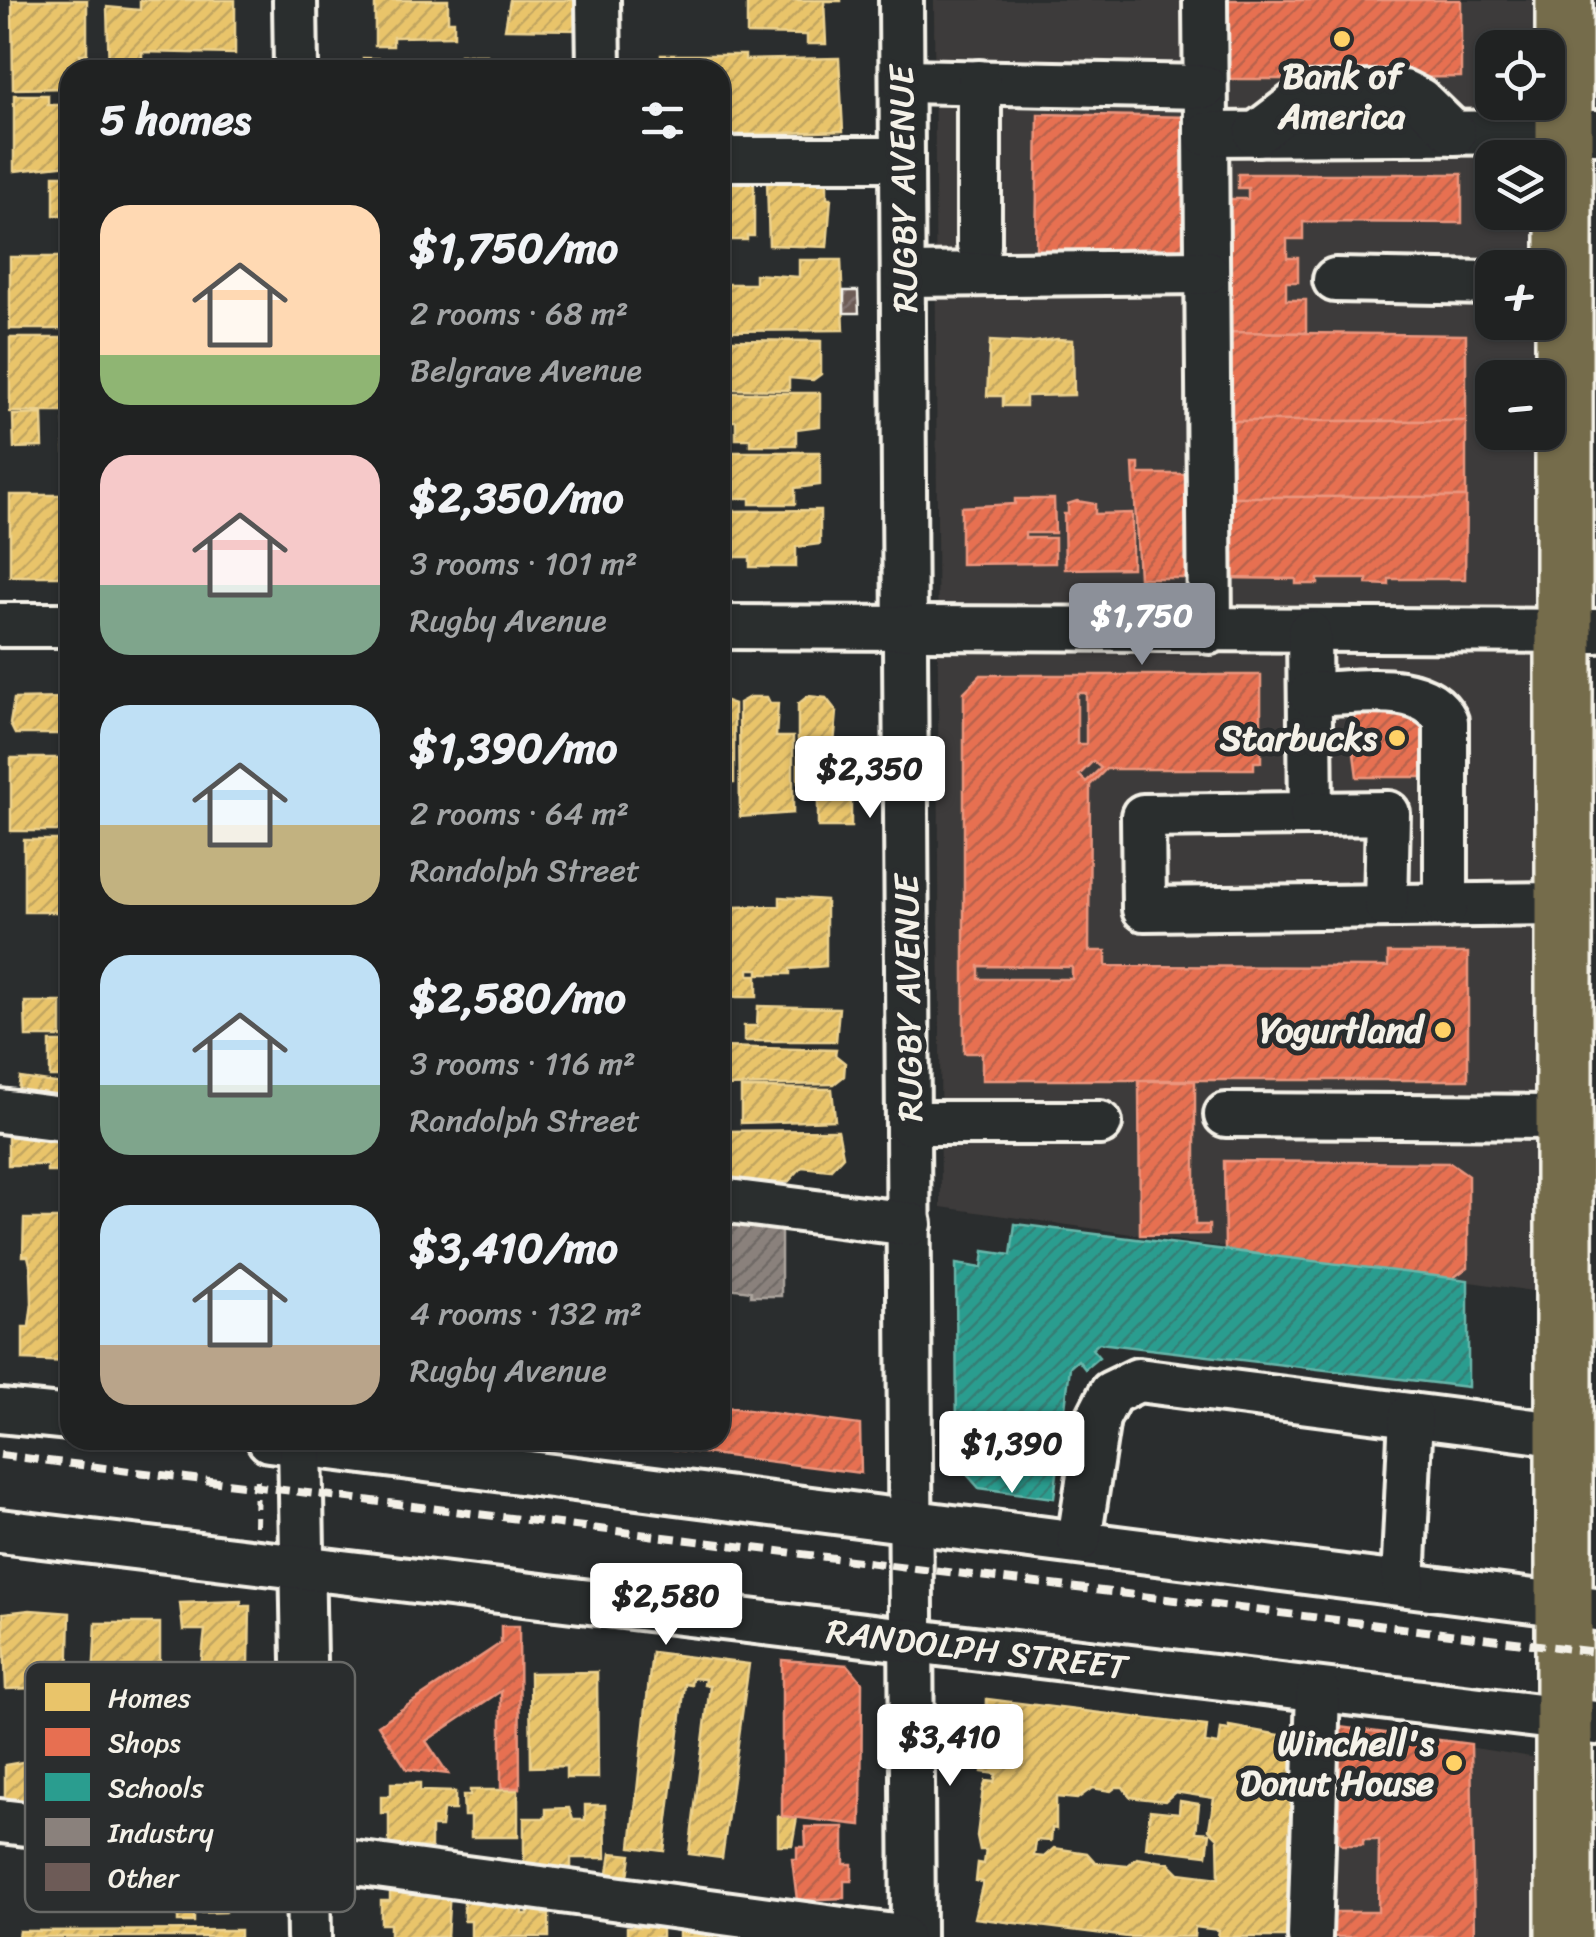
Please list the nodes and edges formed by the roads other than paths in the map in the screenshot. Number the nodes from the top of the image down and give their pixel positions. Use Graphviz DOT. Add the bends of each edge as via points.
graph roads {
  1 [pos="295,0"];
  2 [pos="598,0"];
  3 [pos="900,0"];
  4 [pos="1205,0"];
  5 [pos="1564,0"];
  6 [pos="296,60"];
  7 [pos="599,60"];
  8 [pos="903,81"];
  9 [pos="979,82"];
  10 [pos="1205,87"];
  11 [pos="1580,133"];
  12 [pos="1206,134"];
  13 [pos="730,159"];
  14 [pos="902,160"];
  15 [pos="979,245"];
  16 [pos="1561,250"];
  17 [pos="1207,272"];
  18 [pos="905,275"];
  19 [pos="1336,280"];
  20 [pos="1475,283"];
  21 [pos="1559,340"];
  22 [pos="0,625"];
  23 [pos="60,625"];
  24 [pos="730,627"];
  25 [pos="904,629"];
  26 [pos="1580,631"];
  27 [pos="1210,632"];
  28 [pos="1309,632"];
  29 [pos="1310,694"];
  30 [pos="1311,814"];
  31 [pos="1580,836"];
  32 [pos="1564,904"];
  33 [pos="1386,906"];
  34 [pos="1446,906"];
  35 [pos="0,1111"];
  36 [pos="1226,1115"];
  37 [pos="60,1119"];
  38 [pos="909,1123"];
  39 [pos="1100,1123"];
  40 [pos="1575,1137"];
  41 [pos="730,1201"];
  42 [pos="910,1224"];
  43 [pos="1580,1363"];
  44 [pos="0,1410"];
  45 [pos="1410,1415"];
  46 [pos="60,1417"];
  47 [pos="1565,1434"];
  48 [pos="282,1450"];
  49 [pos="386,1450"];
  50 [pos="595,1460"];
  51 [pos="910,1521"];
  52 [pos="0,1532"];
  53 [pos="1078,1540"];
  54 [pos="301,1568"];
  55 [pos="1403,1583"];
  56 [pos="1579,1606"];
  57 [pos="913,1641"];
  58 [pos="304,1662"];
  59 [pos="1318,1692"];
  60 [pos="1578,1721"];
  61 [pos="0,1821"];
  62 [pos="25,1824"];
  63 [pos="355,1866"];
  64 [pos="309,1912"];
  65 [pos="608,1918"];
  66 [pos="309,1937"];
  67 [pos="901,1937"];
  68 [pos="913,1937"];
  69 [pos="1310,1937"];
  70 [pos="1564,1937"];
  1 -- 6 [label="street"];
  2 -- 7 [label="street"];
  3 -- 8 [label="street, RUGBY AVENUE"];
  4 -- 10 [label="street"];
  5 -- 11 [label="main road"];
  8 -- 9 [label="street"];
  8 -- 14 [label="street, RUGBY AVENUE"];
  9 -- 10 [label="street"];
  9 -- 15 [label="street"];
  10 -- 12 [label="street"];
  11 -- 12 [label="street"];
  11 -- 16 [label="main road"];
  12 -- 17 [label="street"];
  13 -- 14 [label="street"];
  14 -- 18 [label="street, RUGBY AVENUE"];
  17 -- 18 [label="street"];
  17 -- 27 [label="street"];
  18 -- 25 [label="street, RUGBY AVENUE"];
  19 -- 20 [label="street"];
  21 -- 26 [label="main road"];
  22 -- 23 [label="street"];
  24 -- 25 [label="street"];
  25 -- 27 [label="street"];
  25 -- 38 [label="street, RUGBY AVENUE"];
  26 -- 28 [label="street"];
  26 -- 31 [label="main road"];
  27 -- 28 [label="street"];
  28 -- 29 [label="street"];
  29 -- 30 [label="street"];
  29 -- 34 [label="street" via="1414,694 1436,703 1446,721"];
  30 -- 33 [label="street" via="1388,812"];
  30 -- 33 [label="street" via="1143,816 1144,909"];
  31 -- 32 [label="main road"];
  32 -- 34 [label="street"];
  32 -- 40 [label="main road"];
  33 -- 34 [label="street"];
  35 -- 37 [label="street"];
  36 -- 40 [label="street"];
  38 -- 39 [label="street"];
  38 -- 42 [label="street, RUGBY AVENUE"];
  40 -- 43 [label="main road"];
  41 -- 42 [label="street"];
  42 -- 51 [label="street, RUGBY AVENUE"];
  43 -- 47 [label="main road"];
  44 -- 46 [label="street"];
  45 -- 47 [label="street"];
  45 -- 53 [label="street" via="1138,1380 1111,1393 1098,1418"];
  45 -- 55 [label="street"];
  47 -- 56 [label="main road"];
  48 -- 54 [label="street"];
  49 -- 50 [label="street"];
  50 -- 51 [label="street"];
  51 -- 53 [label="street"];
  51 -- 57 [label="street, RUGBY AVENUE"];
  52 -- 54 [label="street, RANDOLPH STREET"];
  53 -- 55 [label="street"];
  54 -- 57 [label="street, RANDOLPH STREET"];
  54 -- 58 [label="street"];
  55 -- 56 [label="street"];
  56 -- 60 [label="main road"];
  57 -- 59 [label="street, RANDOLPH STREET"];
  57 -- 68 [label="street, RUGBY AVENUE"];
  59 -- 60 [label="street, RANDOLPH STREET"];
  59 -- 69 [label="street"];
  60 -- 70 [label="main road"];
  61 -- 62 [label="street"];
  63 -- 65 [label="street"];
  64 -- 66 [label="street"];
  65 -- 67 [label="street"];
}
